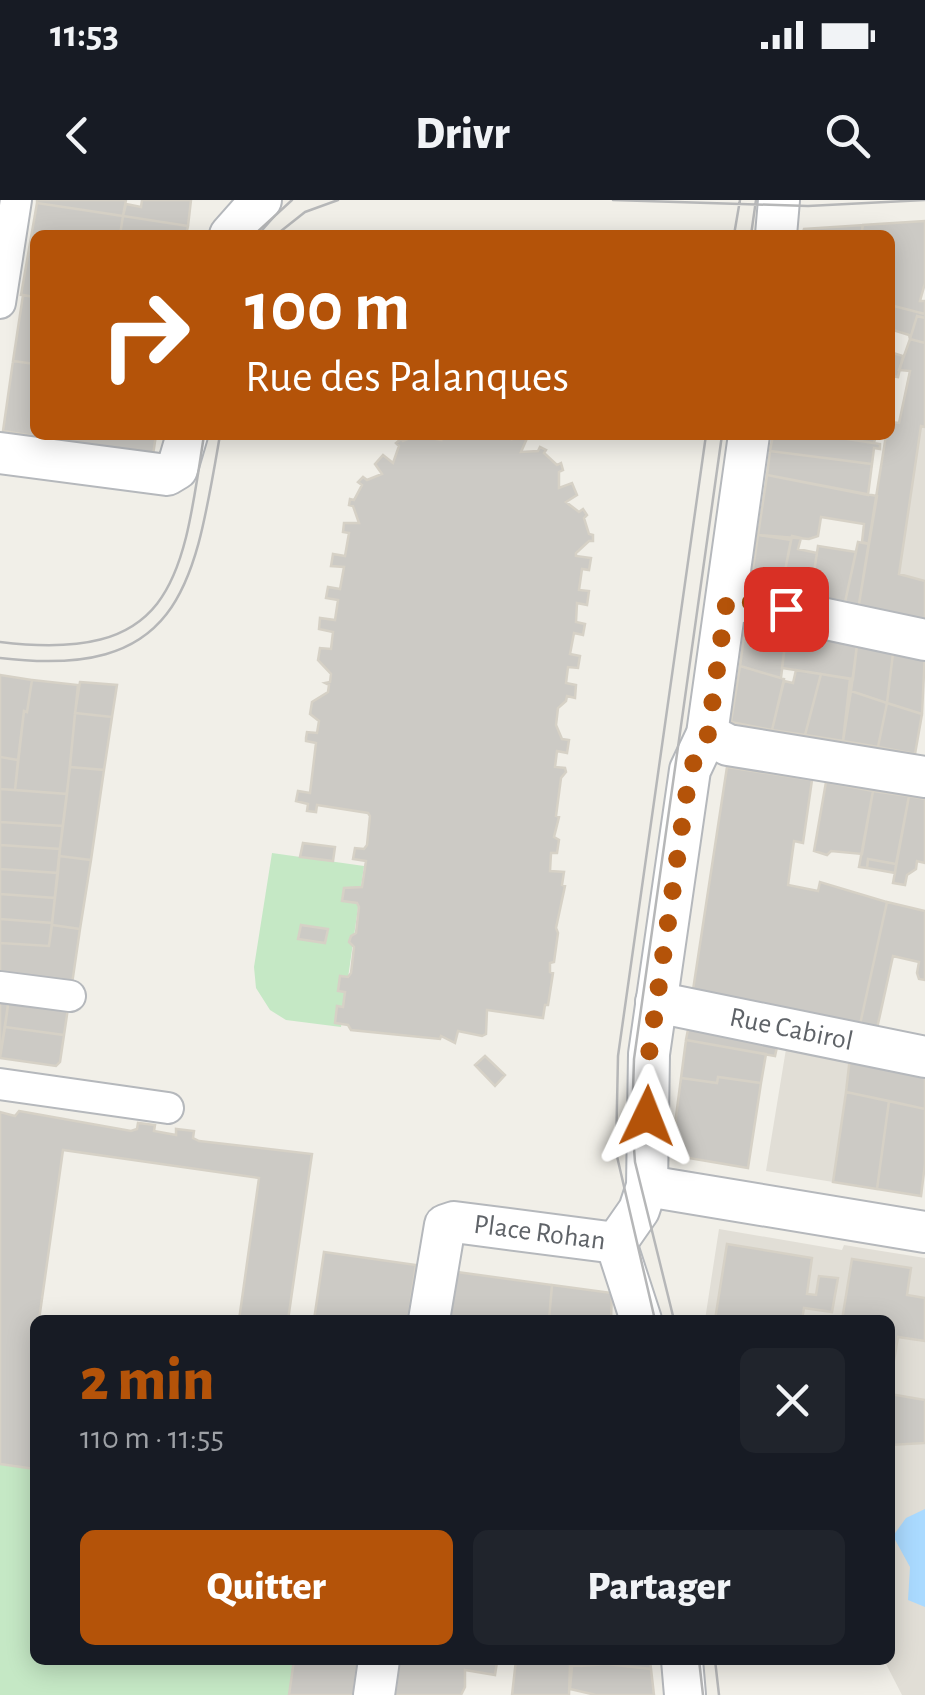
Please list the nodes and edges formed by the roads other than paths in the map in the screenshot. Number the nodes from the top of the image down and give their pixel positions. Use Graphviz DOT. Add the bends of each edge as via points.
graph roads {
  1 [pos="16,200"];
  2 [pos="261,200"];
  3 [pos="779,200"];
  4 [pos="234,230"];
  5 [pos="776,230"];
  6 [pos="0,303"];
  7 [pos="186,440"];
  8 [pos="748,440"];
  9 [pos="0,453"];
  10 [pos="727,598"];
  11 [pos="925,640"];
  12 [pos="708,734"];
  13 [pos="925,777"];
  14 [pos="0,987"];
  15 [pos="70,996"];
  16 [pos="656,1002"];
  17 [pos="925,1057"];
  18 [pos="0,1084"];
  19 [pos="168,1108"];
  20 [pos="647,1186"];
  21 [pos="925,1232"];
  22 [pos="616,1243"];
  23 [pos="430,1315"];
  24 [pos="638,1315"];
  25 [pos="378,1665"];
  26 [pos="682,1665"];
  27 [pos="374,1695"];
  28 [pos="685,1695"];
  1 -- 6 [label="street"];
  2 -- 4 [label="street"];
  3 -- 5 [label="street"];
  7 -- 9 [label="street" via="177,469 167,476"];
  8 -- 10 [label="street"];
  10 -- 11 [label="street"];
  10 -- 12 [label="street"];
  12 -- 13 [label="street" via="728,745"];
  12 -- 16 [label="street" via="690,770"];
  14 -- 15 [label="street"];
  16 -- 17 [label="street, Rue Cabirol"];
  16 -- 20 [label="street"];
  18 -- 19 [label="street"];
  20 -- 21 [label="street"];
  20 -- 22 [label="street, Place Rohan"];
  22 -- 23 [label="street, Place Rohan" via="445,1225"];
  22 -- 24 [label="street"];
  25 -- 27 [label="street"];
  26 -- 28 [label="street"];
}
